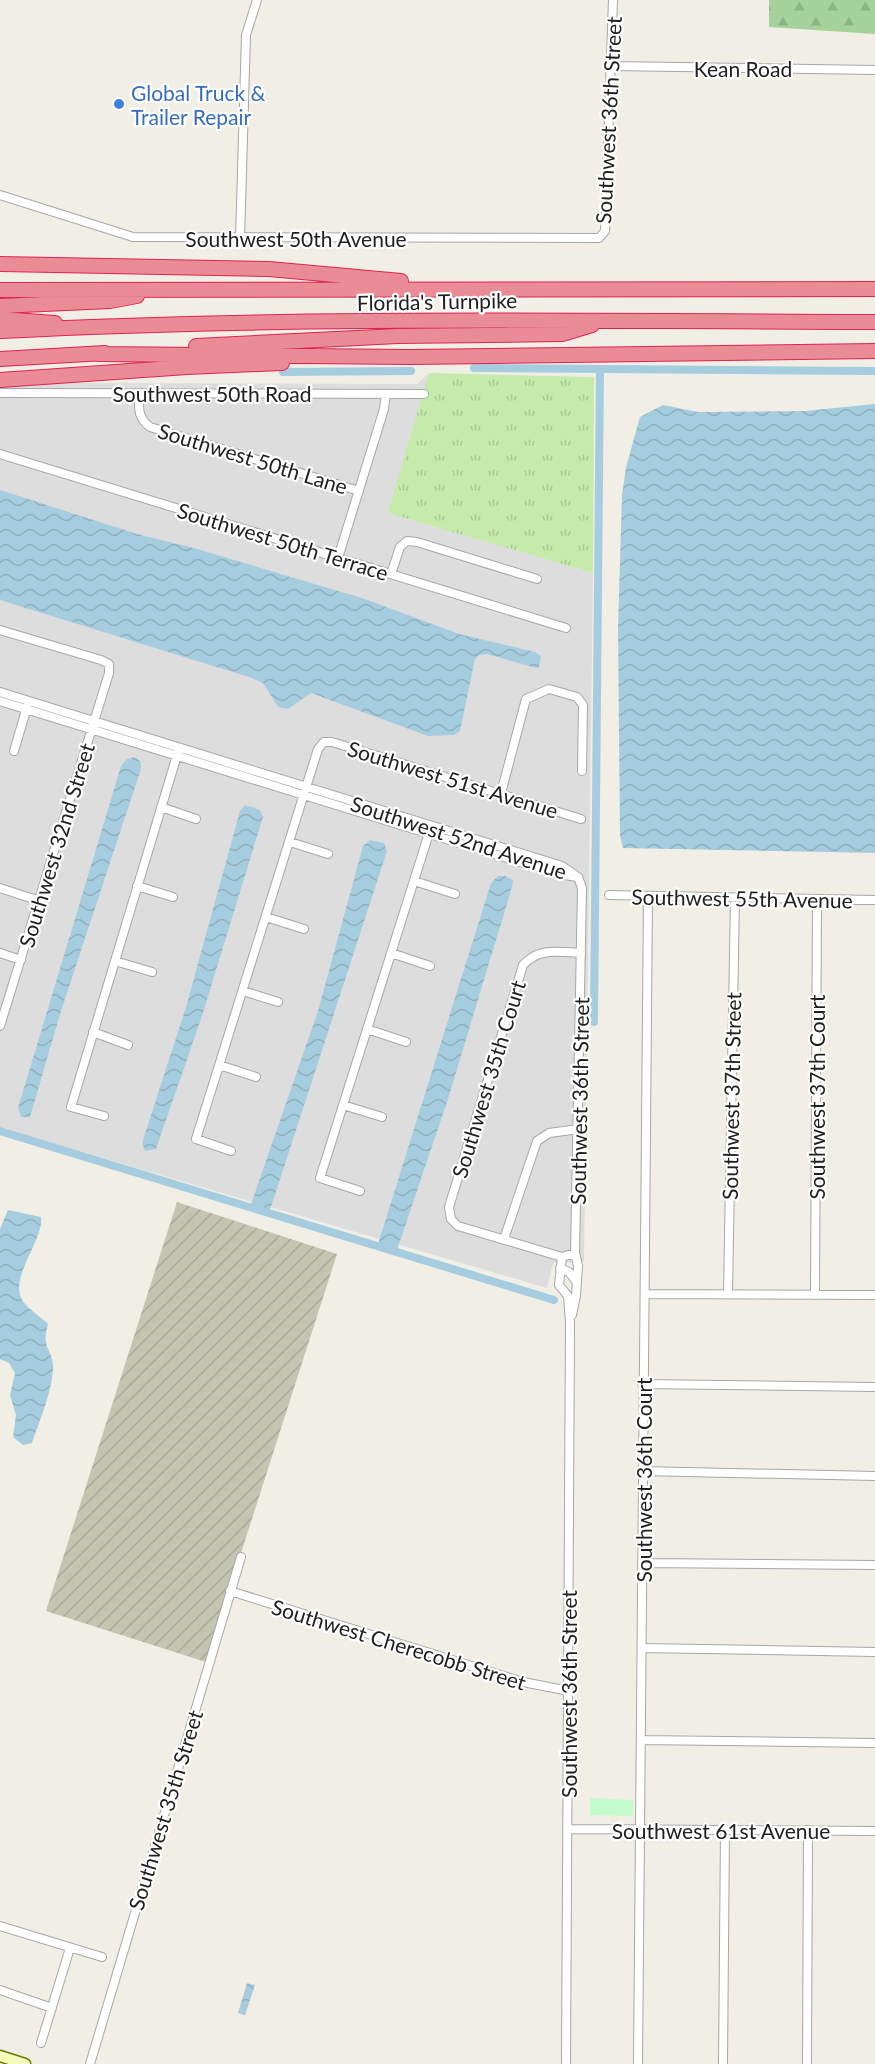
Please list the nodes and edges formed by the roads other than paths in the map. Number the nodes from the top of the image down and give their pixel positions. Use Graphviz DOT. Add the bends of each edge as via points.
graph roads {
  1 [pos="257,0"];
  2 [pos="613,0"];
  3 [pos="610,66"];
  4 [pos="875,69"];
  5 [pos="0,195"];
  6 [pos="599,238"];
  7 [pos="240,239"];
  8 [pos="0,264"];
  9 [pos="475,287"];
  10 [pos="875,289"];
  11 [pos="0,290"];
  12 [pos="175,290"];
  13 [pos="0,306"];
  14 [pos="0,319"];
  15 [pos="605,321"];
  16 [pos="875,322"];
  17 [pos="80,327"];
  18 [pos="0,331"];
  19 [pos="875,351"];
  20 [pos="98,354"];
  21 [pos="410,357"];
  22 [pos="0,359"];
  23 [pos="0,380"];
  24 [pos="0,393"];
  25 [pos="140,393"];
  26 [pos="386,394"];
  27 [pos="424,394"];
  28 [pos="0,454"];
  29 [pos="358,491"];
  30 [pos="338,558"];
  31 [pos="391,574"];
  32 [pos="537,579"];
  33 [pos="566,628"];
  34 [pos="0,630"];
  35 [pos="0,692"];
  36 [pos="0,701"];
  37 [pos="28,705"];
  38 [pos="93,725"];
  39 [pos="14,751"];
  40 [pos="178,752"];
  41 [pos="582,771"];
  42 [pos="306,791"];
  43 [pos="501,793"];
  44 [pos="161,807"];
  45 [pos="196,819"];
  46 [pos="581,819"];
  47 [pos="430,830"];
  48 [pos="290,842"];
  49 [pos="328,854"];
  50 [pos="578,877"];
  51 [pos="414,881"];
  52 [pos="137,886"];
  53 [pos="0,888"];
  54 [pos="455,894"];
  55 [pos="609,896"];
  56 [pos="648,896"];
  57 [pos="173,897"];
  58 [pos="735,898"];
  59 [pos="817,900"];
  60 [pos="875,900"];
  61 [pos="40,901"];
  62 [pos="266,917"];
  63 [pos="304,929"];
  64 [pos="0,953"];
  65 [pos="391,953"];
  66 [pos="581,953"];
  67 [pos="21,960"];
  68 [pos="115,961"];
  69 [pos="430,966"];
  70 [pos="152,972"];
  71 [pos="243,991"];
  72 [pos="278,1002"];
  73 [pos="1,1022"];
  74 [pos="367,1029"];
  75 [pos="93,1032"];
  76 [pos="406,1042"];
  77 [pos="128,1045"];
  78 [pos="219,1065"];
  79 [pos="256,1077"];
  80 [pos="343,1105"];
  81 [pos="104,1116"];
  82 [pos="382,1118"];
  83 [pos="579,1129"];
  84 [pos="231,1151"];
  85 [pos="360,1191"];
  86 [pos="504,1239"];
  87 [pos="575,1253"];
  88 [pos="562,1257"];
  89 [pos="560,1268"];
  90 [pos="576,1281"];
  91 [pos="645,1294"];
  92 [pos="728,1294"];
  93 [pos="815,1294"];
  94 [pos="875,1295"];
  95 [pos="570,1323"];
  96 [pos="642,1384"];
  97 [pos="875,1388"];
  98 [pos="641,1471"];
  99 [pos="875,1476"];
  100 [pos="241,1557"];
  101 [pos="642,1563"];
  102 [pos="875,1565"];
  103 [pos="230,1591"];
  104 [pos="643,1648"];
  105 [pos="875,1652"];
  106 [pos="569,1691"];
  107 [pos="641,1740"];
  108 [pos="875,1743"];
  109 [pos="568,1829"];
  110 [pos="641,1829"];
  111 [pos="725,1829"];
  112 [pos="808,1830"];
  113 [pos="875,1831"];
  114 [pos="0,1926"];
  115 [pos="70,1948"];
  116 [pos="102,1957"];
  117 [pos="0,1990"];
  118 [pos="52,2008"];
  119 [pos="41,2043"];
  120 [pos="0,2056"];
  121 [pos="25,2064"];
  122 [pos="90,2064"];
  123 [pos="566,2064"];
  124 [pos="638,2064"];
  125 [pos="723,2064"];
  126 [pos="807,2064"];
  1 -- 7 [label="street" via="246,35"];
  2 -- 3 [label="street, Southwest 36th Street"];
  3 -- 4 [label="street, Kean Road"];
  3 -- 6 [label="street, Southwest 36th Street" via="605,231"];
  5 -- 7 [label="street, Southwest 50th Avenue" via="133,237"];
  6 -- 7 [label="street, Southwest 50th Avenue"];
  8 -- 9 [label="highway" via="269,269"];
  9 -- 10 [label="highway, Florida's Turnpike"];
  9 -- 12 [label="highway, Florida's Turnpike"];
  11 -- 12 [label="highway, Florida's Turnpike"];
  12 -- 13 [label="highway" via="110,301"];
  14 -- 17 [label="highway"];
  15 -- 16 [label="highway, Florida's Turnpike"];
  15 -- 17 [label="highway, Florida's Turnpike"];
  15 -- 20 [label="highway" via="562,334 221,344"];
  17 -- 18 [label="highway, Florida's Turnpike"];
  19 -- 21 [label="highway"];
  20 -- 21 [label="highway"];
  20 -- 22 [label="highway"];
  21 -- 23 [label="highway"];
  24 -- 25 [label="street, Southwest 50th Road"];
  25 -- 26 [label="street, Southwest 50th Road"];
  25 -- 29 [label="street, Southwest 50th Lane" via="138,413 150,427"];
  26 -- 27 [label="street, Southwest 50th Road"];
  26 -- 29 [label="street"];
  28 -- 30 [label="street, Southwest 50th Terrace"];
  29 -- 30 [label="street"];
  30 -- 31 [label="street, Southwest 50th Terrace"];
  31 -- 32 [label="street" via="400,547 407,541"];
  31 -- 33 [label="street, Southwest 50th Terrace"];
  34 -- 38 [label="street, Southwest 32nd Street" via="108,664 109,673"];
  35 -- 37 [label="street, Southwest 52nd Avenue"];
  36 -- 37 [label="street, Southwest 52nd Avenue"];
  37 -- 38 [label="street, Southwest 52nd Avenue"];
  37 -- 39 [label="street"];
  38 -- 40 [label="street, Southwest 52nd Avenue"];
  38 -- 61 [label="street, Southwest 32nd Street"];
  40 -- 42 [label="street, Southwest 52nd Avenue"];
  40 -- 44 [label="street"];
  41 -- 43 [label="street" via="583,705 577,697 549,689 526,699"];
  42 -- 43 [label="street, Southwest 51st Avenue" via="318,749 324,742 332,742"];
  42 -- 47 [label="street, Southwest 52nd Avenue"];
  42 -- 48 [label="street"];
  43 -- 46 [label="street, Southwest 51st Avenue"];
  44 -- 45 [label="street"];
  44 -- 52 [label="street"];
  47 -- 50 [label="street, Southwest 52nd Avenue" via="562,867"];
  47 -- 51 [label="street"];
  48 -- 49 [label="street"];
  48 -- 62 [label="street"];
  50 -- 66 [label="street, Southwest 36th Street" via="582,888"];
  51 -- 54 [label="street"];
  51 -- 65 [label="street"];
  52 -- 57 [label="street"];
  52 -- 68 [label="street"];
  53 -- 61 [label="street"];
  55 -- 56 [label="street, Southwest 55th Avenue"];
  56 -- 58 [label="street, Southwest 55th Avenue"];
  56 -- 91 [label="street, Southwest 36th Court"];
  58 -- 59 [label="street, Southwest 55th Avenue"];
  58 -- 92 [label="street, Southwest 37th Street"];
  59 -- 60 [label="street, Southwest 55th Avenue"];
  59 -- 93 [label="street, Southwest 37th Court"];
  61 -- 67 [label="street, Southwest 32nd Street"];
  62 -- 63 [label="street"];
  62 -- 71 [label="street"];
  64 -- 67 [label="street"];
  65 -- 69 [label="street"];
  65 -- 74 [label="street"];
  66 -- 83 [label="street, Southwest 36th Street"];
  66 -- 86 [label="street, Southwest 35th Court" via="542,951 523,965 449,1207 458,1226"];
  67 -- 73 [label="street, Southwest 32nd Street"];
  68 -- 70 [label="street"];
  68 -- 75 [label="street"];
  71 -- 72 [label="street"];
  71 -- 78 [label="street"];
  74 -- 76 [label="street"];
  74 -- 80 [label="street"];
  75 -- 77 [label="street"];
  75 -- 81 [label="street" via="71,1107"];
  78 -- 79 [label="street"];
  78 -- 84 [label="street" via="196,1139"];
  80 -- 82 [label="street"];
  80 -- 85 [label="street" via="320,1178"];
  83 -- 86 [label="street" via="549,1133 537,1142"];
  83 -- 87 [label="street, Southwest 36th Street"];
  86 -- 88 [label="street"];
  87 -- 88 [label="street"];
  87 -- 90 [label="street, Southwest 36th Street"];
  88 -- 89 [label="street, Southwest 36th Street"];
  89 -- 90 [label="street"];
  89 -- 95 [label="street, Southwest 36th Street" via="559,1285 568,1296"];
  90 -- 95 [label="street, Southwest 36th Street"];
  91 -- 92 [label="street"];
  91 -- 96 [label="street, Southwest 36th Court"];
  92 -- 93 [label="street"];
  93 -- 94 [label="street"];
  95 -- 106 [label="street, Southwest 36th Street"];
  96 -- 97 [label="street"];
  96 -- 98 [label="street, Southwest 36th Court"];
  98 -- 99 [label="street"];
  98 -- 101 [label="street, Southwest 36th Court"];
  100 -- 103 [label="street, Southwest 35th Street"];
  101 -- 102 [label="street"];
  101 -- 104 [label="street, Southwest 36th Court"];
  103 -- 106 [label="street, Southwest Cherecobb Street" via="523,1682"];
  103 -- 122 [label="street, Southwest 35th Street"];
  104 -- 105 [label="street"];
  104 -- 107 [label="street, Southwest 36th Court"];
  106 -- 109 [label="street, Southwest 36th Street"];
  107 -- 108 [label="street"];
  107 -- 110 [label="street, Southwest 36th Court"];
  109 -- 110 [label="street, Southwest 61st Avenue"];
  109 -- 123 [label="street, Southwest 36th Street"];
  110 -- 111 [label="street, Southwest 61st Avenue"];
  110 -- 124 [label="street, Southwest 36th Court"];
  111 -- 112 [label="street, Southwest 61st Avenue"];
  111 -- 125 [label="street"];
  112 -- 113 [label="street, Southwest 61st Avenue"];
  112 -- 126 [label="street"];
  114 -- 115 [label="street"];
  115 -- 116 [label="street"];
  115 -- 118 [label="street"];
  117 -- 118 [label="street"];
  118 -- 119 [label="street"];
  120 -- 121 [label="main road"];
}
